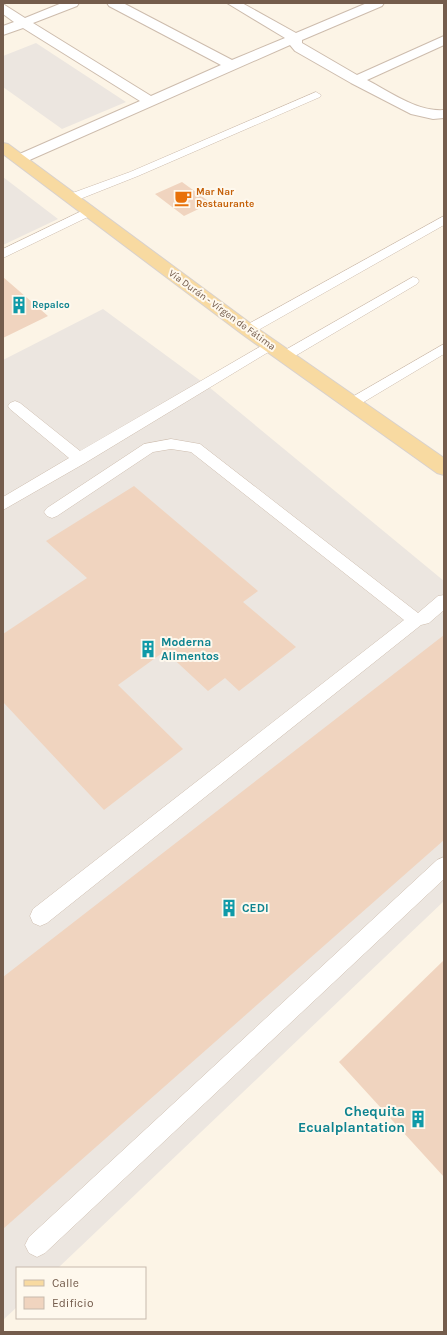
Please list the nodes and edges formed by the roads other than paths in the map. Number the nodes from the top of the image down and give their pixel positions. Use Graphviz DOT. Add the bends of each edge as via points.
graph roads {
  1 [pos="73,3"];
  2 [pos="113,3"];
  3 [pos="233,3"];
  4 [pos="346,3"];
  5 [pos="378,3"];
  6 [pos="3,8"];
  7 [pos="360,11"];
  8 [pos="24,23"];
  9 [pos="3,32"];
  10 [pos="295,38"];
  11 [pos="444,40"];
  12 [pos="232,65"];
  13 [pos="356,80"];
  14 [pos="316,95"];
  15 [pos="150,102"];
  16 [pos="444,114"];
  17 [pos="3,147"];
  18 [pos="20,159"];
  19 [pos="71,198"];
  20 [pos="88,212"];
  21 [pos="444,220"];
  22 [pos="3,254"];
  23 [pos="413,282"];
  24 [pos="248,330"];
  25 [pos="270,345"];
  26 [pos="444,348"];
  27 [pos="284,356"];
  28 [pos="352,403"];
  29 [pos="16,406"];
  30 [pos="80,459"];
  31 [pos="443,466"];
  32 [pos="3,504"];
  33 [pos="52,512"];
  34 [pos="444,601"];
  35 [pos="416,620"];
  36 [pos="444,866"];
  37 [pos="40,916"];
  38 [pos="37,1245"];
  1 -- 8 [label="street"];
  2 -- 12 [label="street"];
  3 -- 10 [label="street"];
  4 -- 7 [label="street"];
  5 -- 7 [label="street"];
  6 -- 8 [label="street"];
  7 -- 10 [label="street"];
  8 -- 9 [label="street"];
  8 -- 15 [label="street"];
  10 -- 12 [label="street"];
  10 -- 13 [label="street" via="300,48"];
  11 -- 13 [label="street"];
  12 -- 15 [label="street"];
  13 -- 16 [label="street" via="416,111 432,115"];
  14 -- 19 [label="lane" via="134,174"];
  15 -- 18 [label="street"];
  17 -- 18 [label="main road, Vía Durán - Vírgen de Fátima"];
  18 -- 19 [label="main road, Vía Durán - Vírgen de Fátima"];
  19 -- 20 [label="main road, Vía Durán - Vírgen de Fátima"];
  20 -- 22 [label="lane"];
  20 -- 24 [label="main road, Vía Durán - Vírgen de Fátima"];
  21 -- 24 [label="lane"];
  23 -- 27 [label="lane"];
  24 -- 25 [label="main road, Vía Durán - Vírgen de Fátima"];
  25 -- 27 [label="main road, Vía Durán - Vírgen de Fátima"];
  25 -- 30 [label="lane"];
  26 -- 28 [label="lane"];
  27 -- 28 [label="main road, Vía Durán - Vírgen de Fátima"];
  28 -- 31 [label="main road, Vía Durán - Vírgen de Fátima"];
  29 -- 30 [label="lane"];
  30 -- 32 [label="lane"];
  33 -- 35 [label="lane" via="150,448 171,444 196,448"];
  34 -- 35 [label="lane" via="423,618"];
  35 -- 37 [label="lane"];
  36 -- 38 [label="lane"];
}
